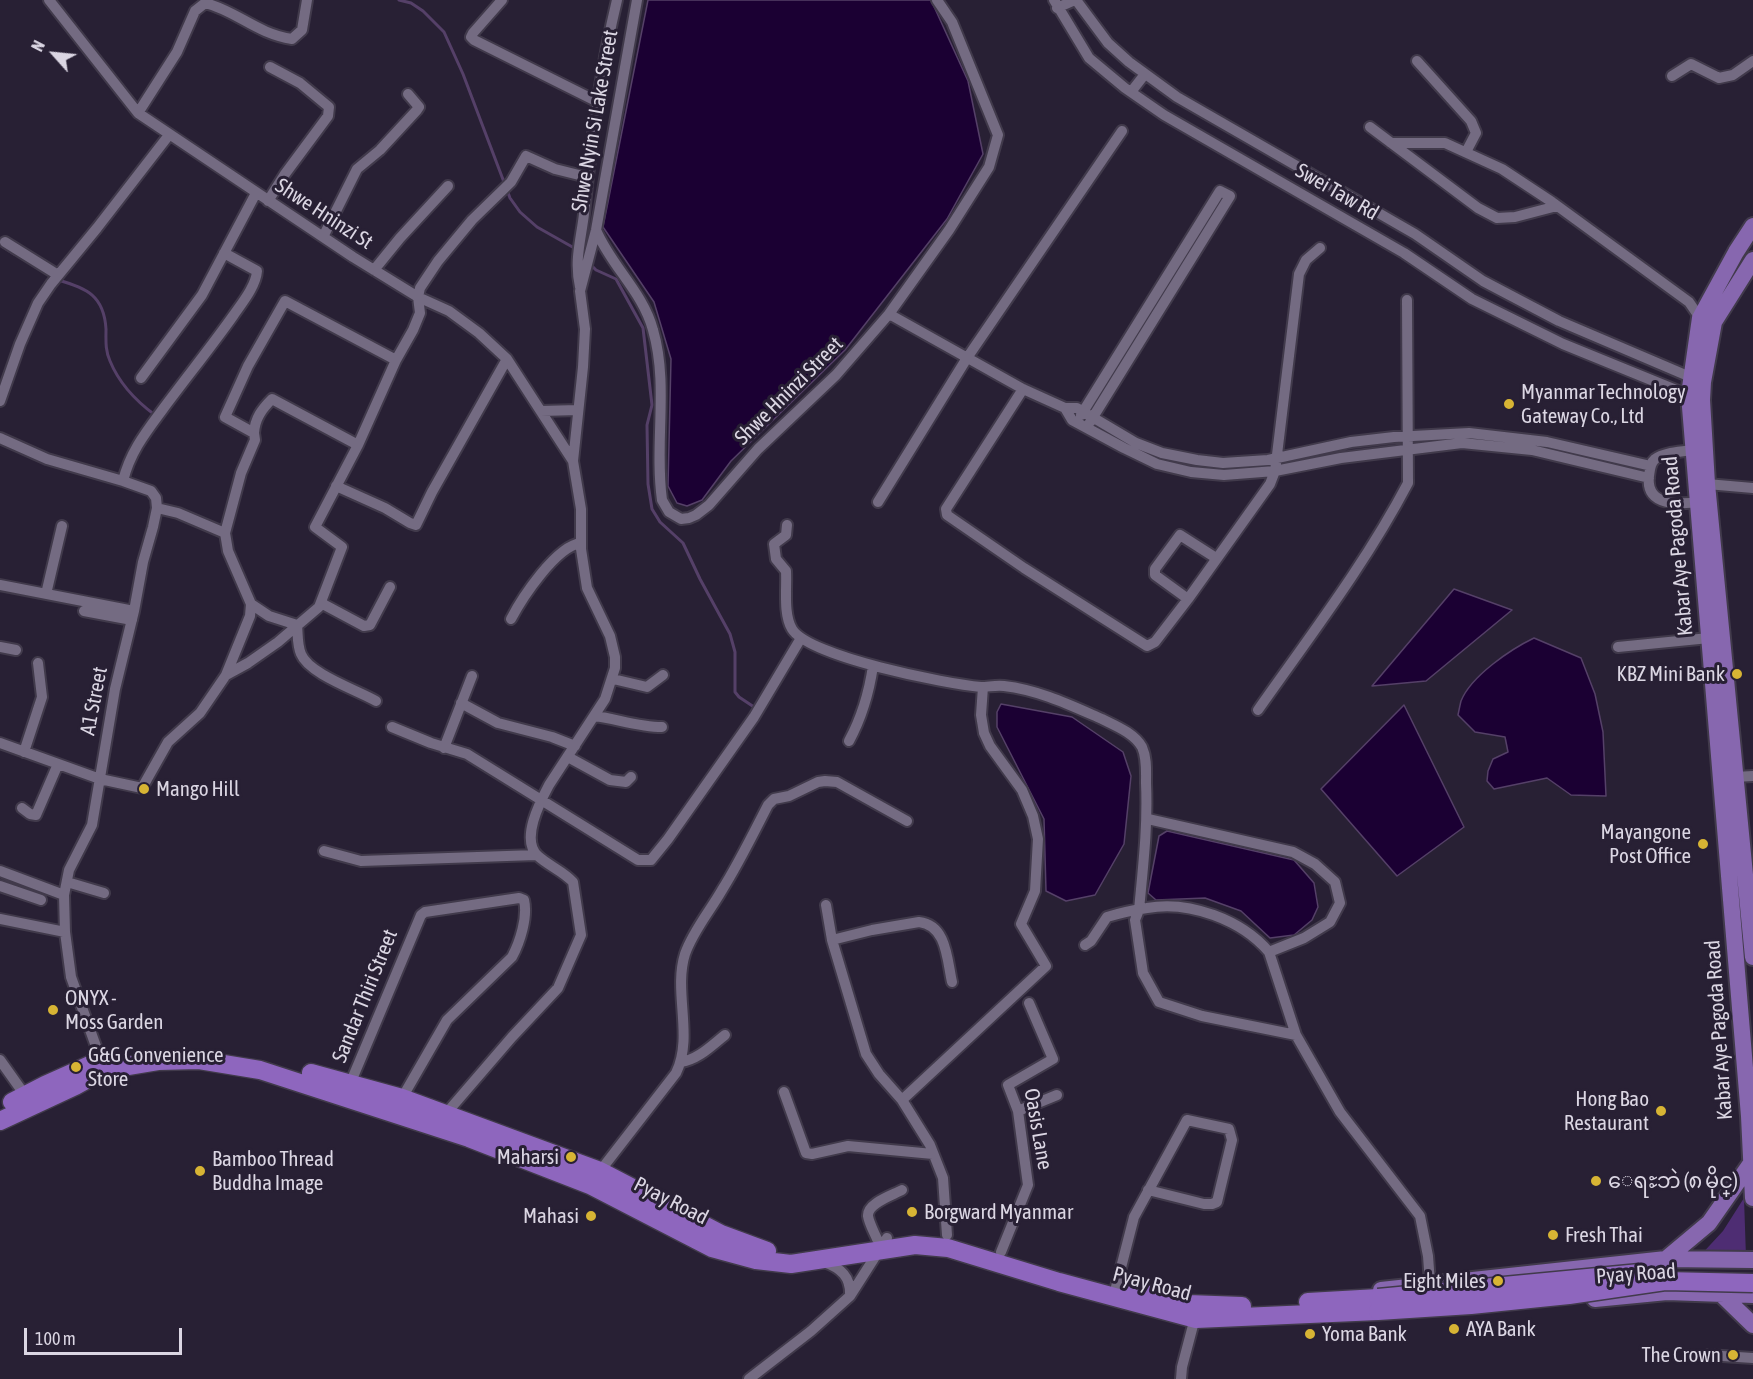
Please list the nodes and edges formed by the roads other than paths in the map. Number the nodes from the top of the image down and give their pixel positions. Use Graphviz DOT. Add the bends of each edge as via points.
graph roads {
  1 [pos="49,0"];
  2 [pos="307,0"];
  3 [pos="502,0"];
  4 [pos="617,0"];
  5 [pos="637,0"];
  6 [pos="938,0"];
  7 [pos="1076,0"];
  8 [pos="204,2"];
  9 [pos="1055,4"];
  10 [pos="1417,61"];
  11 [pos="1753,61"];
  12 [pos="270,67"];
  13 [pos="1145,74"];
  14 [pos="1672,76"];
  15 [pos="1131,92"];
  16 [pos="408,94"];
  17 [pos="596,100"];
  18 [pos="138,113"];
  19 [pos="1370,127"];
  20 [pos="1122,131"];
  21 [pos="169,135"];
  22 [pos="1391,143"];
  23 [pos="1466,152"];
  24 [pos="587,177"];
  25 [pos="448,186"];
  26 [pos="256,193"];
  27 [pos="268,201"];
  28 [pos="1557,206"];
  29 [pos="1753,226"];
  30 [pos="596,230"];
  31 [pos="324,235"];
  32 [pos="5,242"];
  33 [pos="1320,248"];
  34 [pos="224,253"];
  35 [pos="1753,260"];
  36 [pos="374,270"];
  37 [pos="55,279"];
  38 [pos="1483,281"];
  39 [pos="580,291"];
  40 [pos="418,297"];
  41 [pos="1472,299"];
  42 [pos="1407,300"];
  43 [pos="889,314"];
  44 [pos="1700,318"];
  45 [pos="967,358"];
  46 [pos="507,359"];
  47 [pos="396,360"];
  48 [pos="141,378"];
  49 [pos="1696,380"];
  50 [pos="1023,389"];
  51 [pos="1695,397"];
  52 [pos="0,401"];
  53 [pos="1065,408"];
  54 [pos="578,410"];
  55 [pos="541,411"];
  56 [pos="1088,414"];
  57 [pos="1081,425"];
  58 [pos="254,433"];
  59 [pos="1408,435"];
  60 [pos="0,440"];
  61 [pos="358,445"];
  62 [pos="1409,448"];
  63 [pos="1692,450"];
  64 [pos="1276,458"];
  65 [pos="573,461"];
  66 [pos="1199,461"];
  67 [pos="1651,466"];
  68 [pos="1275,471"];
  69 [pos="1197,472"];
  70 [pos="1649,478"];
  71 [pos="123,481"];
  72 [pos="336,486"];
  73 [pos="1753,488"];
  74 [pos="1704,496"];
  75 [pos="878,502"];
  76 [pos="157,508"];
  77 [pos="787,525"];
  78 [pos="62,526"];
  79 [pos="225,533"];
  80 [pos="581,543"];
  81 [pos="1216,558"];
  82 [pos="0,585"];
  83 [pos="390,587"];
  84 [pos="46,594"];
  85 [pos="1188,599"];
  86 [pos="321,603"];
  87 [pos="251,604"];
  88 [pos="84,611"];
  89 [pos="133,615"];
  90 [pos="511,620"];
  91 [pos="297,625"];
  92 [pos="1712,631"];
  93 [pos="801,638"];
  94 [pos="1618,646"];
  95 [pos="0,647"];
  96 [pos="16,650"];
  97 [pos="38,663"];
  98 [pos="873,666"];
  99 [pos="226,675"];
  100 [pos="663,675"];
  101 [pos="472,676"];
  102 [pos="613,679"];
  103 [pos="983,687"];
  104 [pos="376,701"];
  105 [pos="461,703"];
  106 [pos="1258,710"];
  107 [pos="595,716"];
  108 [pos="392,727"];
  109 [pos="662,727"];
  110 [pos="849,741"];
  111 [pos="0,743"];
  112 [pos="575,746"];
  113 [pos="444,748"];
  114 [pos="24,752"];
  115 [pos="568,757"];
  116 [pos="58,764"];
  117 [pos="1753,776"];
  118 [pos="631,777"];
  119 [pos="100,779"];
  120 [pos="1731,787"];
  121 [pos="541,799"];
  122 [pos="22,808"];
  123 [pos="1148,819"];
  124 [pos="907,821"];
  125 [pos="324,850"];
  126 [pos="536,855"];
  127 [pos="0,871"];
  128 [pos="1749,871"];
  129 [pos="66,882"];
  130 [pos="0,886"];
  131 [pos="104,893"];
  132 [pos="64,896"];
  133 [pos="40,900"];
  134 [pos="826,905"];
  135 [pos="1139,910"];
  136 [pos="0,919"];
  137 [pos="1742,928"];
  138 [pos="66,932"];
  139 [pos="832,940"];
  140 [pos="1085,945"];
  141 [pos="1269,952"];
  142 [pos="1753,957"];
  143 [pos="952,982"];
  144 [pos="1029,1003"];
  145 [pos="725,1035"];
  146 [pos="1296,1035"];
  147 [pos="0,1060"];
  148 [pos="681,1062"];
  149 [pos="103,1065"];
  150 [pos="350,1084"];
  151 [pos="784,1092"];
  152 [pos="1057,1095"];
  153 [pos="402,1098"];
  154 [pos="903,1100"];
  155 [pos="29,1101"];
  156 [pos="0,1108"];
  157 [pos="1018,1111"];
  158 [pos="0,1120"];
  159 [pos="442,1120"];
  160 [pos="933,1154"];
  161 [pos="1751,1163"];
  162 [pos="595,1178"];
  163 [pos="902,1190"];
  164 [pos="1148,1190"];
  165 [pos="1753,1198"];
  166 [pos="947,1235"];
  167 [pos="881,1242"];
  168 [pos="1001,1252"];
  169 [pos="1666,1259"];
  170 [pos="821,1260"];
  171 [pos="1753,1260"];
  172 [pos="1753,1272"];
  173 [pos="1430,1283"];
  174 [pos="1753,1283"];
  175 [pos="1116,1287"];
  176 [pos="1667,1292"];
  177 [pos="1720,1293"];
  178 [pos="1753,1295"];
  179 [pos="850,1296"];
  180 [pos="1378,1304"];
  181 [pos="1342,1307"];
  182 [pos="1196,1312"];
  183 [pos="1753,1325"];
  184 [pos="1707,1355"];
  185 [pos="1753,1358"];
  186 [pos="749,1379"];
  187 [pos="1181,1379"];
  1 -- 18 [label="street, Shwe Hninzi St"];
  2 -- 8 [label="street" via="302,30 292,39 254,28"];
  3 -- 17 [label="street" via="471,37"];
  4 -- 17 [label="street"];
  5 -- 30 [label="street, Shwe Nyin Si Lake Street"];
  6 -- 43 [label="street, Shwe Hninzi Street" via="952,22 998,135 989,166"];
  7 -- 9 [label="street"];
  7 -- 13 [label="street, Swei Taw Rd" via="1108,43"];
  8 -- 18 [label="street" via="195,11 177,52"];
  9 -- 15 [label="street, Swei Taw Rd" via="1089,58"];
  10 -- 23 [label="street" via="1471,121 1476,133"];
  11 -- 14 [label="street" via="1733,75 1719,78 1691,64"];
  12 -- 27 [label="street" via="300,83 329,107 328,116"];
  13 -- 15 [label="street"];
  13 -- 38 [label="street, Swei Taw Rd" via="1177,97 1415,234"];
  15 -- 41 [label="street, Swei Taw Rd" via="1164,115 1404,253"];
  16 -- 31 [label="street" via="419,107 357,169"];
  17 -- 24 [label="street"];
  18 -- 21 [label="street, Shwe Hninzi St"];
  19 -- 22 [label="street"];
  20 -- 45 [label="street"];
  21 -- 26 [label="street, Shwe Hninzi St"];
  21 -- 37 [label="street"];
  22 -- 23 [label="street" via="1445,142"];
  22 -- 28 [label="street" via="1497,218"];
  23 -- 28 [label="street" via="1502,169"];
  24 -- 39 [label="street" via="576,260"];
  24 -- 40 [label="street" via="537,163 526,156 512,182 472,220 438,261"];
  25 -- 36 [label="street"];
  26 -- 27 [label="street, Shwe Hninzi St"];
  26 -- 34 [label="street"];
  27 -- 31 [label="street, Shwe Hninzi St"];
  28 -- 44 [label="street" via="1689,302"];
  29 -- 44 [label="main road, Kabar Aye Pagoda Road"];
  30 -- 39 [label="street, Shwe Nyin Si Lake Street"];
  30 -- 43 [label="street, Shwe Hninzi Street" via="653,328 660,378 662,500 669,512 681,519 709,505 758,449 836,375"];
  31 -- 36 [label="street, Shwe Hninzi St"];
  32 -- 37 [label="street"];
  33 -- 64 [label="street" via="1306,260 1299,274"];
  34 -- 48 [label="street" via="202,295"];
  34 -- 71 [label="street" via="256,271 256,277 245,299 146,431 133,451"];
  35 -- 49 [label="main road, Kabar Aye Pagoda Road" via="1714,322"];
  36 -- 40 [label="street, Shwe Hninzi St"];
  37 -- 52 [label="street" via="28,324"];
  38 -- 41 [label="street"];
  38 -- 49 [label="street, Swei Taw Rd" via="1559,321"];
  39 -- 54 [label="street" via="585,329"];
  40 -- 46 [label="street, Shwe Hninzi St" via="469,324"];
  40 -- 47 [label="street" via="420,313"];
  41 -- 51 [label="street, Swei Taw Rd" via="1563,344"];
  42 -- 59 [label="street"];
  43 -- 45 [label="street"];
  44 -- 49 [label="main road, Kabar Aye Pagoda Road"];
  45 -- 50 [label="street"];
  45 -- 75 [label="street"];
  46 -- 55 [label="street, Shwe Hninzi St"];
  46 -- 72 [label="street" via="416,525"];
  47 -- 58 [label="street" via="285,301 248,366 225,417"];
  47 -- 61 [label="street"];
  49 -- 51 [label="main road, Kabar Aye Pagoda Road"];
  50 -- 53 [label="street"];
  50 -- 85 [label="street" via="946,509 947,515 1147,646 1155,642"];
  51 -- 63 [label="main road, Kabar Aye Pagoda Road"];
  51 -- 74 [label="main road, Kabar Aye Pagoda Road"];
  53 -- 56 [label="street" via="1077,408"];
  53 -- 57 [label="street" via="1072,420"];
  54 -- 55 [label="street"];
  54 -- 65 [label="street"];
  55 -- 65 [label="street, Shwe Hninzi St"];
  56 -- 56 [label="street" via="1230,196 1220,191"];
  56 -- 57 [label="street"];
  56 -- 66 [label="street" via="1136,443"];
  57 -- 69 [label="street" via="1157,464"];
  58 -- 61 [label="street" via="260,413 272,399"];
  58 -- 79 [label="street"];
  59 -- 62 [label="street"];
  59 -- 64 [label="street"];
  59 -- 67 [label="street" via="1469,433 1524,439"];
  60 -- 71 [label="street" via="47,459"];
  61 -- 72 [label="street"];
  62 -- 68 [label="street"];
  62 -- 70 [label="street" via="1462,443 1532,450"];
  62 -- 106 [label="street" via="1408,483 1394,510"];
  63 -- 67 [label="street" via="1665,455"];
  63 -- 74 [label="main road, Kabar Aye Pagoda Road"];
  64 -- 66 [label="street"];
  64 -- 68 [label="street"];
  65 -- 80 [label="street" via="581,509"];
  66 -- 69 [label="street"];
  67 -- 70 [label="street"];
  68 -- 69 [label="street" via="1224,475"];
  68 -- 81 [label="street" via="1270,484"];
  70 -- 74 [label="street" via="1654,497 1672,503"];
  71 -- 76 [label="street" via="151,491"];
  72 -- 86 [label="street" via="315,527 342,547"];
  73 -- 74 [label="street"];
  74 -- 92 [label="main road, Kabar Aye Pagoda Road"];
  76 -- 79 [label="street"];
  76 -- 89 [label="street, A1 Street"];
  77 -- 93 [label="street" via="786,535 774,544 776,559 786,571 792,628"];
  78 -- 84 [label="street"];
  79 -- 87 [label="street" via="228,551"];
  80 -- 90 [label="street" via="574,544 545,569"];
  80 -- 102 [label="street" via="587,588 610,636 615,657"];
  81 -- 85 [label="street"];
  81 -- 85 [label="street" via="1180,536 1166,554 1155,575"];
  82 -- 84 [label="street"];
  83 -- 86 [label="street" via="370,625 364,626"];
  84 -- 89 [label="street"];
  86 -- 91 [label="street"];
  87 -- 91 [label="street" via="269,616"];
  87 -- 99 [label="street" via="250,616"];
  88 -- 89 [label="street"];
  89 -- 119 [label="street, A1 Street" via="115,689"];
  91 -- 99 [label="street"];
  91 -- 104 [label="street" via="306,662"];
  92 -- 94 [label="street"];
  92 -- 120 [label="main road, Kabar Aye Pagoda Road"];
  93 -- 98 [label="street"];
  93 -- 121 [label="street" via="754,717 651,860 638,860"];
  95 -- 96 [label="street"];
  97 -- 114 [label="street" via="42,697"];
  98 -- 103 [label="street"];
  98 -- 110 [label="street" via="869,692"];
  99 -- 119 [label="street" via="200,713 168,742 142,788"];
  100 -- 102 [label="street" via="646,687"];
  101 -- 105 [label="street"];
  102 -- 107 [label="street"];
  103 -- 123 [label="street" via="1002,685 1054,697 1134,738 1145,756"];
  103 -- 154 [label="street" via="984,733 1022,790 1035,824 1035,891 1021,924 1046,966"];
  105 -- 112 [label="street" via="498,723"];
  105 -- 113 [label="street"];
  107 -- 109 [label="street"];
  107 -- 112 [label="street"];
  108 -- 113 [label="street"];
  111 -- 114 [label="street"];
  112 -- 115 [label="street"];
  113 -- 121 [label="street" via="467,754"];
  114 -- 116 [label="street"];
  115 -- 118 [label="street" via="610,780 626,782"];
  115 -- 121 [label="street"];
  116 -- 119 [label="street"];
  116 -- 122 [label="street" via="36,815"];
  117 -- 120 [label="street"];
  119 -- 129 [label="street, A1 Street" via="92,825"];
  120 -- 128 [label="main road, Kabar Aye Pagoda Road"];
  120 -- 137 [label="main road, Kabar Aye Pagoda Road"];
  121 -- 126 [label="street" via="532,828 531,844"];
  123 -- 135 [label="street"];
  123 -- 141 [label="street" via="1293,852 1315,864 1335,882 1340,903 1330,922"];
  124 -- 148 [label="street" via="837,782 825,781 774,799 768,805 685,954 680,977"];
  125 -- 126 [label="street" via="361,861"];
  126 -- 159 [label="street" via="573,882 581,935 558,988"];
  127 -- 132 [label="street"];
  128 -- 137 [label="main road, Kabar Aye Pagoda Road"];
  129 -- 131 [label="street"];
  129 -- 132 [label="street, A1 Street"];
  130 -- 133 [label="street"];
  132 -- 138 [label="street, A1 Street"];
  134 -- 139 [label="street"];
  135 -- 140 [label="street" via="1107,917 1092,941"];
  135 -- 141 [label="street" via="1189,908 1224,918"];
  135 -- 146 [label="street" via="1134,920 1143,973 1159,1002 1202,1016"];
  136 -- 138 [label="street"];
  137 -- 142 [label="main road, Kabar Aye Pagoda Road"];
  137 -- 161 [label="main road, Kabar Aye Pagoda Road"];
  138 -- 149 [label="street, A1 Street" via="71,977"];
  139 -- 143 [label="street" via="926,923 939,932"];
  139 -- 154 [label="street" via="866,1054"];
  141 -- 146 [label="street"];
  144 -- 157 [label="street, Oasis Lane" via="1053,1059 1008,1084"];
  145 -- 148 [label="street" via="691,1061"];
  146 -- 173 [label="street" via="1340,1112 1420,1216"];
  147 -- 155 [label="street"];
  148 -- 162 [label="street"];
  149 -- 150 [label="highway, Pyay Road" via="157,1051 200,1049 262,1059"];
  149 -- 155 [label="highway, Pyay Road"];
  149 -- 159 [label="highway, Pyay Road" via="199,1060 260,1070"];
  150 -- 153 [label="highway, Pyay Road"];
  150 -- 153 [label="street, Sandar Thiri Street" via="424,912 524,900 519,945 512,957 447,1020"];
  151 -- 160 [label="street" via="806,1153 848,1146"];
  152 -- 157 [label="street"];
  153 -- 159 [label="highway, Pyay Road"];
  154 -- 160 [label="street"];
  155 -- 156 [label="highway, Pyay Road"];
  155 -- 158 [label="highway, Pyay Road"];
  157 -- 168 [label="street, Oasis Lane" via="1028,1185"];
  159 -- 162 [label="highway, Pyay Road"];
  160 -- 166 [label="street" via="943,1178"];
  161 -- 165 [label="main road, Kabar Aye Pagoda Road"];
  161 -- 169 [label="main road" via="1709,1223"];
  162 -- 167 [label="highway, Pyay Road" via="759,1249 791,1253"];
  162 -- 170 [label="highway, Pyay Road" via="712,1248 774,1263"];
  163 -- 167 [label="street" via="870,1210 868,1216"];
  164 -- 164 [label="street" via="1204,1203 1216,1202 1232,1140 1229,1129 1187,1120"];
  164 -- 175 [label="street" via="1134,1217"];
  166 -- 167 [label="highway, Pyay Road" via="915,1234"];
  166 -- 168 [label="highway, Pyay Road"];
  167 -- 170 [label="highway, Pyay Road"];
  167 -- 179 [label="street"];
  167 -- 182 [label="highway, Pyay Road" via="948,1248 1103,1295"];
  168 -- 175 [label="highway, Pyay Road"];
  169 -- 171 [label="main road, Pyay Road"];
  169 -- 173 [label="main road, Pyay Road"];
  169 -- 176 [label="street"];
  170 -- 179 [label="street" via="838,1267 846,1276"];
  172 -- 180 [label="highway, Pyay Road, bridge" via="1663,1271"];
  173 -- 181 [label="main road, Pyay Road" via="1382,1289"];
  174 -- 180 [label="highway, Pyay Road, bridge" via="1665,1281 1482,1304"];
  175 -- 182 [label="highway, Pyay Road"];
  176 -- 177 [label="main road, Pyay Road"];
  176 -- 181 [label="main road, Pyay Road" via="1381,1319"];
  177 -- 178 [label="main road, Pyay Road"];
  177 -- 183 [label="main road"];
  179 -- 186 [label="street"];
  180 -- 181 [label="highway, Pyay Road"];
  181 -- 182 [label="highway, Pyay Road"];
  182 -- 187 [label="street"];
  184 -- 185 [label="street"];
}
